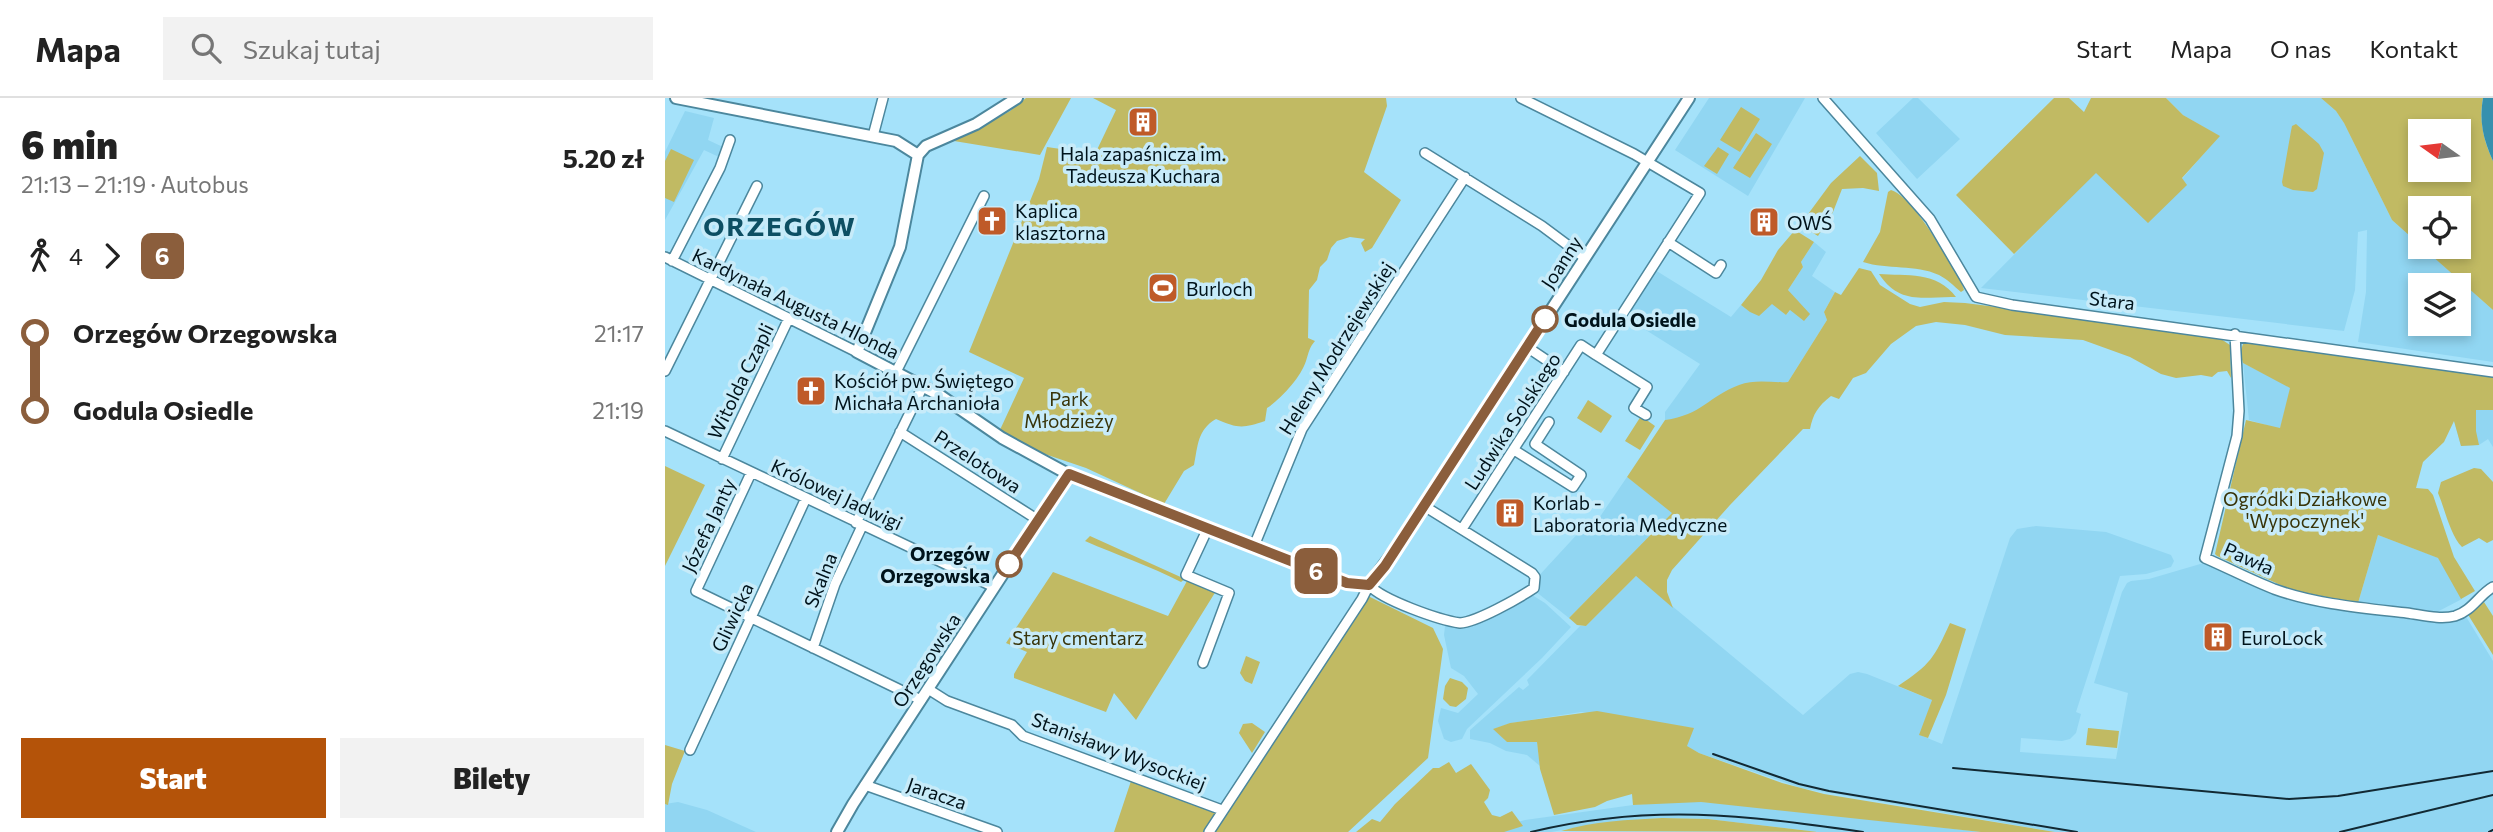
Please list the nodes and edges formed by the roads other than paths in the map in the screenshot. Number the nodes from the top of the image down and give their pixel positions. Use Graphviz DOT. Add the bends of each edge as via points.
graph roads {
  1 [pos="676,98"];
  2 [pos="883,98"];
  3 [pos="1017,98"];
  4 [pos="1521,98"];
  5 [pos="1689,98"];
  6 [pos="1823,98"];
  7 [pos="873,136"];
  8 [pos="730,140"];
  9 [pos="922,150"];
  10 [pos="1425,153"];
  11 [pos="1647,162"];
  12 [pos="1465,177"];
  13 [pos="757,186"];
  14 [pos="984,196"];
  15 [pos="1668,242"];
  16 [pos="1585,258"];
  17 [pos="669,259"];
  18 [pos="1721,265"];
  19 [pos="711,281"];
  20 [pos="789,318"];
  21 [pos="2235,334"];
  22 [pos="1527,347"];
  23 [pos="856,352"];
  24 [pos="1596,355"];
  25 [pos="665,371"];
  26 [pos="896,372"];
  27 [pos="1564,372"];
  28 [pos="2493,372"];
  29 [pos="923,386"];
  30 [pos="1646,415"];
  31 [pos="1549,422"];
  32 [pos="665,431"];
  33 [pos="900,432"];
  34 [pos="1514,450"];
  35 [pos="722,458"];
  36 [pos="751,472"];
  37 [pos="1069,474"];
  38 [pos="806,498"];
  39 [pos="1424,506"];
  40 [pos="1038,520"];
  41 [pos="859,524"];
  42 [pos="1208,528"];
  43 [pos="1462,529"];
  44 [pos="1254,546"];
  45 [pos="1369,585"];
  46 [pos="994,587"];
  47 [pos="2493,587"];
  48 [pos="751,618"];
  49 [pos="813,648"];
  50 [pos="1203,663"];
  51 [pos="928,689"];
  52 [pos="921,700"];
  53 [pos="690,750"];
  54 [pos="865,785"];
  55 [pos="1222,810"];
  56 [pos="838,832"];
  57 [pos="997,832"];
  58 [pos="1209,832"];
  1 -- 7 [label="street"];
  2 -- 7 [label="street"];
  3 -- 9 [label="street"];
  4 -- 11 [label="street"];
  5 -- 11 [label="street, Joanny"];
  6 -- 21 [label="street, Stara" via="1930,219 1976,297"];
  7 -- 9 [label="street"];
  8 -- 17 [label="street" via="720,168"];
  9 -- 23 [label="street" via="900,247"];
  10 -- 12 [label="street"];
  11 -- 15 [label="street" via="1700,193"];
  11 -- 16 [label="street, Joanny"];
  12 -- 16 [label="street"];
  12 -- 44 [label="street, Heleny Modrzejewskiej" via="1302,429"];
  13 -- 19 [label="street"];
  14 -- 26 [label="street"];
  15 -- 18 [label="street" via="1716,273"];
  15 -- 24 [label="street"];
  16 -- 22 [label="street, Joanny"];
  17 -- 19 [label="street, Kardynała Augusta Hlonda"];
  19 -- 20 [label="street, Kardynała Augusta Hlonda"];
  19 -- 25 [label="street"];
  20 -- 23 [label="street, Kardynała Augusta Hlonda"];
  20 -- 35 [label="street, Witolda Czapli"];
  21 -- 28 [label="street, Stara"];
  21 -- 47 [label="street, Pawła" via="2237,436 2205,558 2291,594 2439,617 2456,616"];
  22 -- 27 [label="street"];
  22 -- 39 [label="street, Joanny"];
  23 -- 26 [label="street, Kardynała Augusta Hlonda"];
  24 -- 27 [label="street, Ludwika Solskiego" via="1581,345"];
  24 -- 30 [label="street" via="1647,387 1634,408"];
  26 -- 29 [label="street, Kardynała Augusta Hlonda"];
  27 -- 34 [label="street, Ludwika Solskiego"];
  29 -- 33 [label="street, Skalna"];
  29 -- 37 [label="street, Kardynała Augusta Hlonda" via="1002,438"];
  31 -- 34 [label="street" via="1535,444 1581,475 1573,487"];
  32 -- 35 [label="street, Królowej Jadwigi"];
  33 -- 40 [label="street, Przelotowa"];
  33 -- 41 [label="street, Skalna"];
  34 -- 43 [label="street, Ludwika Solskiego"];
  35 -- 36 [label="street, Królowej Jadwigi"];
  36 -- 38 [label="street, Królowej Jadwigi"];
  36 -- 48 [label="street, Józefa Janty" via="696,591"];
  37 -- 40 [label="street, Orzegowska"];
  37 -- 42 [label="street, Kardynała Augusta Hlonda"];
  38 -- 41 [label="street, Królowej Jadwigi"];
  38 -- 48 [label="street, Gliwicka"];
  39 -- 43 [label="street"];
  39 -- 45 [label="street, Joanny"];
  40 -- 46 [label="street, Orzegowska"];
  41 -- 46 [label="street, Królowej Jadwigi"];
  41 -- 49 [label="street, Skalna"];
  42 -- 44 [label="street, Kardynała Augusta Hlonda"];
  42 -- 50 [label="street" via="1186,575 1229,593"];
  43 -- 45 [label="street" via="1532,573 1532,590 1460,623 1388,599"];
  44 -- 45 [label="street, Kardynała Augusta Hlonda" via="1347,583"];
  45 -- 55 [label="street"];
  46 -- 51 [label="street, Orzegowska"];
  48 -- 49 [label="street"];
  48 -- 53 [label="street, Gliwicka"];
  49 -- 52 [label="street"];
  51 -- 52 [label="street, Orzegowska"];
  51 -- 55 [label="street, Stanisławy Wysockiej" via="947,701 1012,725 1023,736"];
  52 -- 54 [label="street, Orzegowska"];
  54 -- 56 [label="street, Orzegowska"];
  54 -- 57 [label="street, Jaracza"];
  55 -- 58 [label="street"];
}
